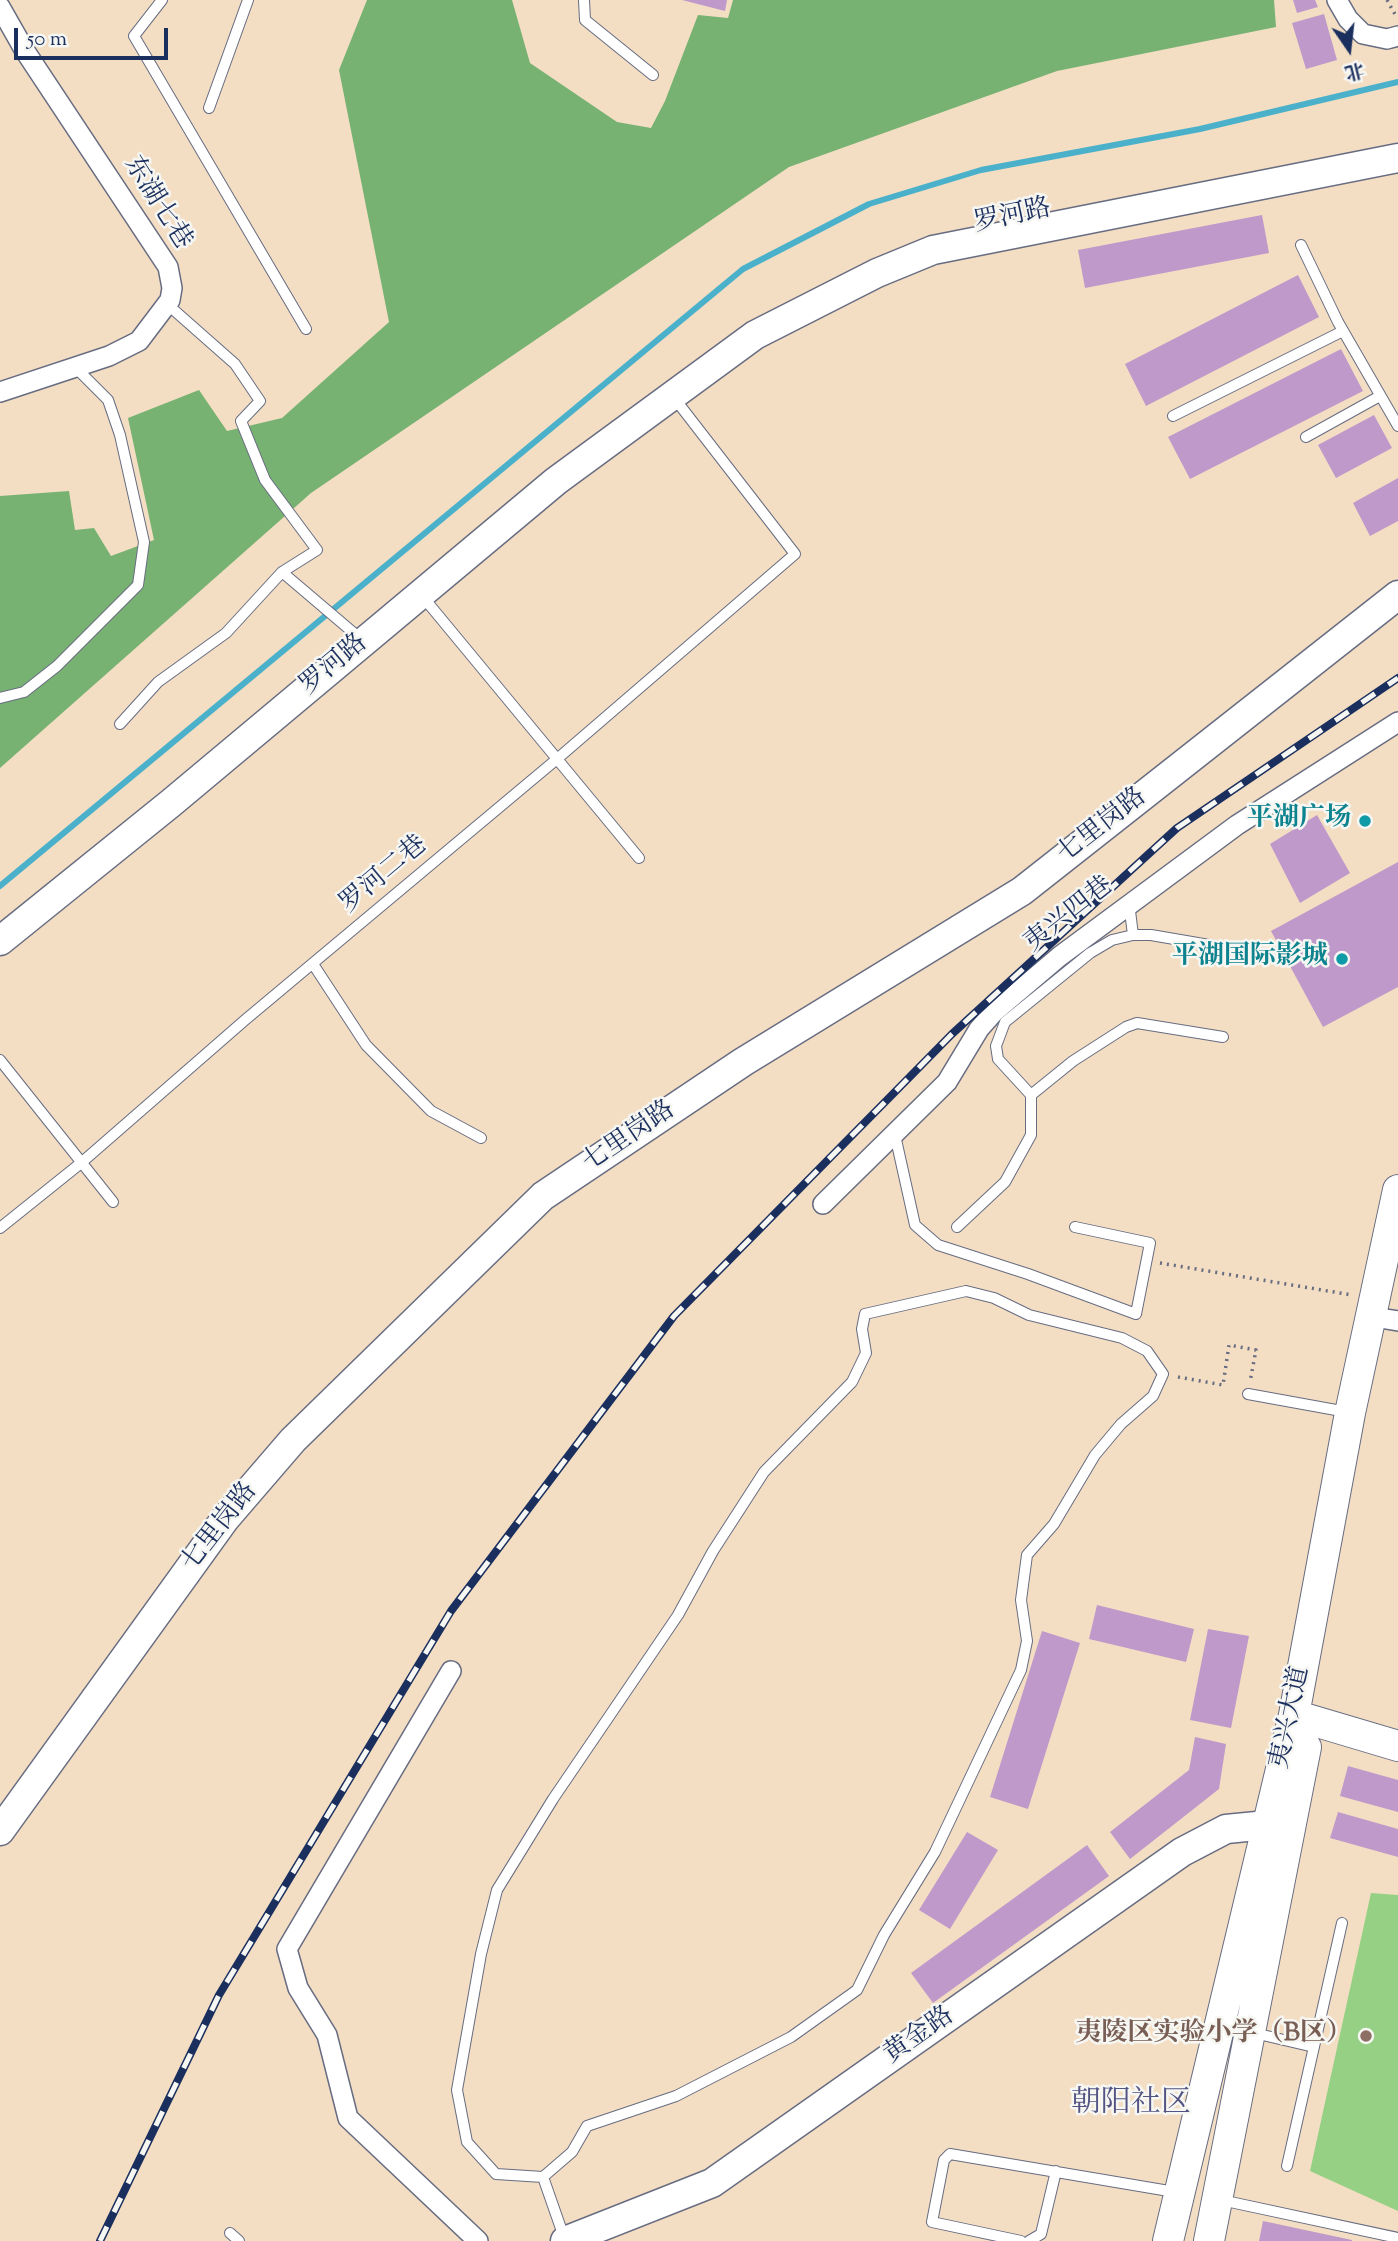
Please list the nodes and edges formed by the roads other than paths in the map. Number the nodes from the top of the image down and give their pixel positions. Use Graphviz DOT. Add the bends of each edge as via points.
graph roads {
  1 [pos="162,0"];
  2 [pos="248,0"];
  3 [pos="584,0"];
  4 [pos="1337,0"];
  5 [pos="0,7"];
  6 [pos="1398,36"];
  7 [pos="653,75"];
  8 [pos="209,108"];
  9 [pos="1398,143"];
  10 [pos="1398,158"];
  11 [pos="1301,246"];
  12 [pos="167,304"];
  13 [pos="306,329"];
  14 [pos="1343,331"];
  15 [pos="75,367"];
  16 [pos="0,392"];
  17 [pos="673,395"];
  18 [pos="1380,396"];
  19 [pos="1173,416"];
  20 [pos="1398,426"];
  21 [pos="1306,437"];
  22 [pos="282,572"];
  23 [pos="421,594"];
  24 [pos="1398,595"];
  25 [pos="363,641"];
  26 [pos="0,698"];
  27 [pos="1398,722"];
  28 [pos="120,724"];
  29 [pos="558,759"];
  30 [pos="639,858"];
  31 [pos="1129,902"];
  32 [pos="1133,935"];
  33 [pos="0,941"];
  34 [pos="1215,946"];
  35 [pos="313,964"];
  36 [pos="1223,1037"];
  37 [pos="0,1060"];
  38 [pos="1031,1095"];
  39 [pos="895,1135"];
  40 [pos="481,1138"];
  41 [pos="81,1163"];
  42 [pos="1398,1190"];
  43 [pos="113,1202"];
  44 [pos="823,1204"];
  45 [pos="957,1227"];
  46 [pos="1074,1227"];
  47 [pos="0,1228"];
  48 [pos="1398,1265"];
  49 [pos="1387,1313"];
  50 [pos="1248,1394"];
  51 [pos="1350,1412"];
  52 [pos="451,1671"];
  53 [pos="1303,1717"];
  54 [pos="1398,1746"];
  55 [pos="1267,1825"];
  56 [pos="0,1831"];
  57 [pos="1342,1923"];
  58 [pos="1250,2032"];
  59 [pos="1314,2047"];
  60 [pos="1287,2166"];
  61 [pos="1056,2171"];
  62 [pos="543,2177"];
  63 [pos="1179,2192"];
  64 [pos="1217,2199"];
  65 [pos="230,2233"];
  66 [pos="1398,2238"];
  67 [pos="239,2241"];
  68 [pos="478,2241"];
  69 [pos="565,2241"];
  70 [pos="1021,2241"];
  71 [pos="1029,2241"];
  72 [pos="1168,2241"];
  73 [pos="1209,2241"];
  1 -- 13 [label="lane" via="134,36"];
  2 -- 8 [label="lane"];
  3 -- 7 [label="lane" via="585,20"];
  4 -- 6 [label="street" via="1363,34 1387,39"];
  5 -- 12 [label="street, 东湖七巷" via="168,267 172,288"];
  9 -- 17 [label="main road, 罗河路" via="926,236 878,254 743,324"];
  10 -- 17 [label="main road, 罗河路" via="933,250 755,335"];
  11 -- 14 [label="lane"];
  12 -- 15 [label="street" via="139,341"];
  12 -- 22 [label="lane" via="234,364 260,401 241,421 265,480 317,550"];
  14 -- 18 [label="lane"];
  14 -- 19 [label="lane"];
  15 -- 16 [label="street"];
  15 -- 26 [label="lane" via="108,400 120,435 144,542 138,585 57,666 24,692"];
  17 -- 23 [label="main road, 罗河路" via="556,481"];
  17 -- 29 [label="lane, 罗河二巷" via="795,554"];
  18 -- 20 [label="lane"];
  18 -- 21 [label="lane"];
  22 -- 25 [label="lane"];
  22 -- 28 [label="lane" via="226,633 158,682"];
  23 -- 25 [label="main road, 罗河路"];
  23 -- 29 [label="lane"];
  24 -- 56 [label="main road, 七里岗路" via="1022,891 743,1062 543,1196 293,1440 225,1519"];
  25 -- 33 [label="main road, 罗河路"];
  27 -- 31 [label="street, 夷兴四巷" via="1237,825"];
  29 -- 30 [label="lane"];
  29 -- 35 [label="lane, 罗河二巷"];
  31 -- 32 [label="lane"];
  31 -- 39 [label="street, 夷兴四巷" via="994,1012 947,1082"];
  32 -- 34 [label="lane"];
  32 -- 38 [label="lane" via="1090,953 1005,1022 996,1046 998,1059"];
  35 -- 40 [label="lane" via="366,1045 431,1111"];
  35 -- 41 [label="lane, 罗河二巷"];
  36 -- 38 [label="lane" via="1137,1023 1073,1061"];
  37 -- 41 [label="lane"];
  38 -- 45 [label="lane" via="1031,1135 1024,1153 1005,1182"];
  39 -- 44 [label="street, 夷兴四巷"];
  39 -- 46 [label="lane" via="915,1225 938,1245 1136,1314 1150,1243"];
  41 -- 43 [label="lane"];
  41 -- 47 [label="lane, 罗河二巷"];
  42 -- 49 [label="main road, 夷兴大道"];
  48 -- 49 [label="main road, 夷兴大道"];
  49 -- 51 [label="main road, 夷兴大道"];
  49 -- 53 [label="main road, 夷兴大道"];
  50 -- 51 [label="lane"];
  51 -- 53 [label="main road, 夷兴大道"];
  52 -- 68 [label="street" via="287,1949 298,1988 327,2035 348,2118"];
  53 -- 54 [label="main road"];
  53 -- 55 [label="main road, 夷兴大道"];
  53 -- 58 [label="main road, 夷兴大道"];
  55 -- 63 [label="main road, 夷兴大道"];
  55 -- 69 [label="main road, 黄金路" via="1226,1829 1182,1852 712,2183"];
  57 -- 59 [label="lane"];
  58 -- 59 [label="lane"];
  58 -- 64 [label="main road, 夷兴大道"];
  59 -- 60 [label="lane"];
  61 -- 63 [label="lane"];
  61 -- 70 [label="lane" via="958,2153 944,2160 932,2222"];
  61 -- 71 [label="lane" via="1041,2234"];
  62 -- 62 [label="lane" via="572,2152 587,2126 676,2096 791,2037 857,1990 884,1935 935,1852 1021,1670 1027,1641 1021,1600 1027,1555 1054,1524 1095,1455 1153,1396 1163,1374 1147,1351 1122,1338 1028,1315 994,1298 966,1291 866,1314 862,1329 866,1353 852,1382 764,1472 678,1615 497,1890 457,2090 467,2142 496,2174"];
  62 -- 69 [label="lane"];
  63 -- 72 [label="main road, 夷兴大道"];
  64 -- 66 [label="lane"];
  64 -- 73 [label="main road, 夷兴大道"];
  65 -- 67 [label="lane"];
}
